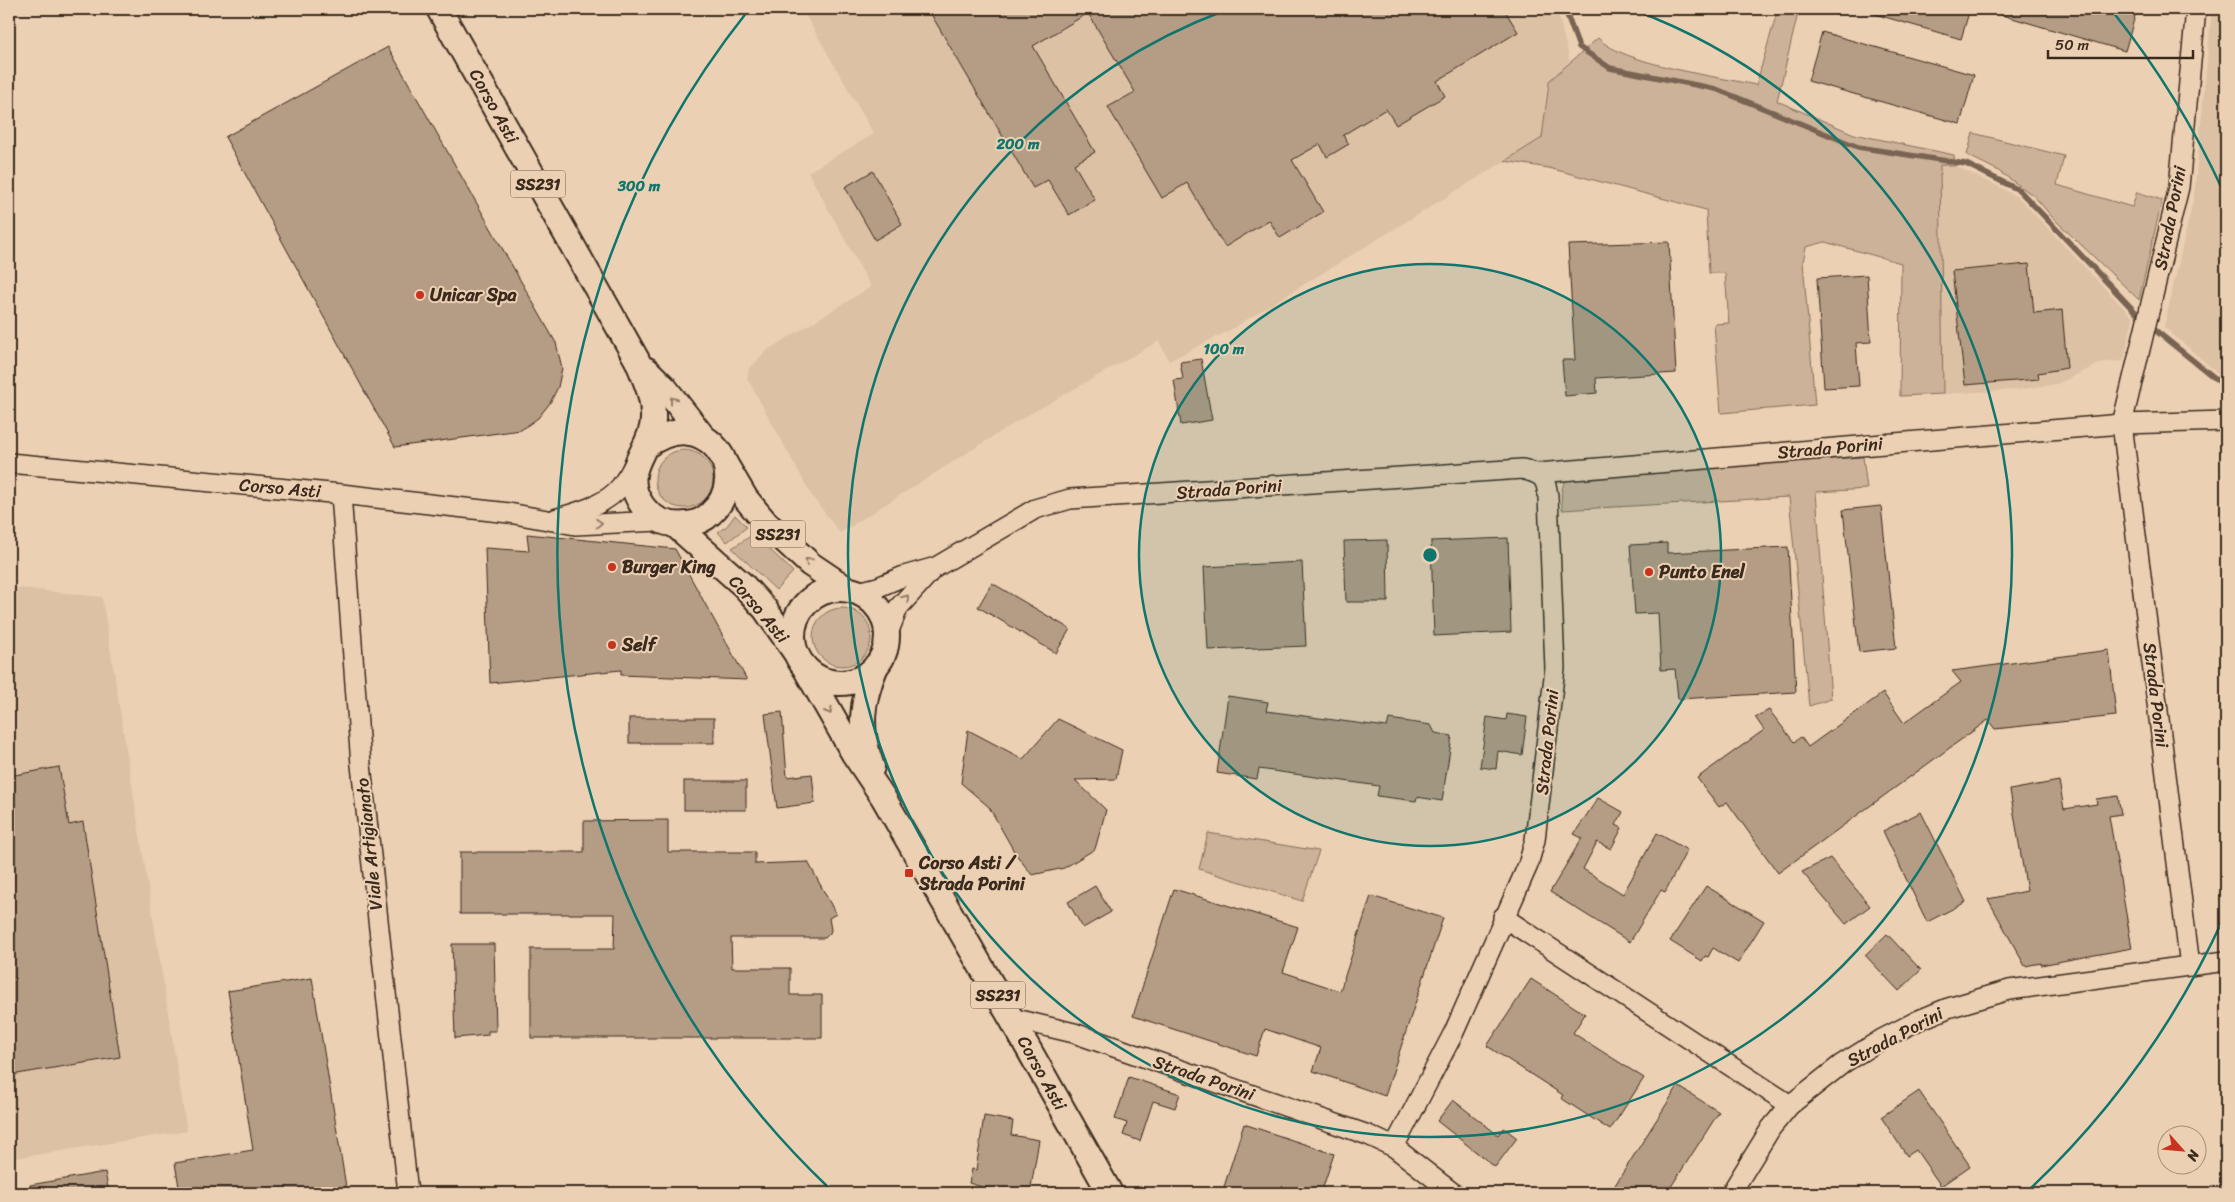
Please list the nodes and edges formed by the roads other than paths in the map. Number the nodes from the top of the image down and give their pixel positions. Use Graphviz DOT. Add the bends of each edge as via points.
graph roads {
  1 [pos="439,9"];
  2 [pos="2196,9"];
  3 [pos="637,360"];
  4 [pos="2226,421"];
  5 [pos="2122,424"];
  6 [pos="704,438"];
  7 [pos="641,454"];
  8 [pos="9,463"];
  9 [pos="725,463"];
  10 [pos="1538,473"];
  11 [pos="341,494"];
  12 [pos="551,520"];
  13 [pos="667,523"];
  14 [pos="936,567"];
  15 [pos="852,591"];
  16 [pos="887,636"];
  17 [pos="801,661"];
  18 [pos="876,666"];
  19 [pos="883,797"];
  20 [pos="1503,917"];
  21 [pos="2226,961"];
  22 [pos="2190,966"];
  23 [pos="1011,1018"];
  24 [pos="1790,1105"];
  25 [pos="1394,1148"];
  26 [pos="408,1193"];
  27 [pos="1110,1193"];
  28 [pos="1453,1193"];
  29 [pos="1731,1193"];
  1 -- 3 [label="main road, Corso Asti / SS231"];
  2 -- 5 [label="street, Strada Porini" via="2179,187"];
  6 -- 3 [label="main road, Corso Asti / SS231, one-way" via="665,388"];
  3 -- 7 [label="main road, Corso Asti / SS231" via="652,396 654,420"];
  4 -- 5 [label="street, Strada Porini"];
  5 -- 10 [label="street, Strada Porini"];
  5 -- 22 [label="street, Strada Porini"];
  6 -- 7 [label="main road" via="689,432 673,432 658,437"];
  6 -- 9 [label="main road, SS231" via="720,453"];
  7 -- 12 [label="street, Corso Asti" via="620,487 604,501"];
  7 -- 13 [label="main road, SS231" via="633,475 637,496 648,513"];
  8 -- 11 [label="street, Corso Asti"];
  9 -- 13 [label="main road" via="727,479 717,508 691,524"];
  15 -- 9 [label="main road, SS231, one-way" via="810,564 766,523 746,499"];
  10 -- 14 [label="street, Strada Porini" via="1522,469 1070,499 1034,508"];
  10 -- 20 [label="street, Strada Porini" via="1546,483 1548,496 1555,668 1535,840 1528,865"];
  11 -- 12 [label="street, Corso Asti"];
  11 -- 26 [label="street, Viale Artigianato" via="360,765"];
  12 -- 13 [label="street, Corso Asti, one-way" via="574,525"];
  13 -- 17 [label="main road, Corso Asti / SS231" via="744,586 765,609"];
  14 -- 15 [label="street, Strada Porini" via="878,587"];
  16 -- 14 [label="street, Strada Porini, one-way" via="898,608"];
  15 -- 16 [label="main road, SS231" via="870,599 879,610"];
  15 -- 17 [label="main road, SS231" via="833,589 820,594 799,612 793,640"];
  16 -- 18 [label="main road, SS231" via="884,653"];
  17 -- 18 [label="main road, SS231" via="818,678 833,683 864,677"];
  17 -- 19 [label="main road, Corso Asti / SS231, one-way" via="854,754"];
  18 -- 19 [label="main road, Corso Asti / SS231" via="866,692 863,731 865,748"];
  19 -- 23 [label="main road, Corso Asti / SS231"];
  20 -- 24 [label="street"];
  20 -- 25 [label="street, Strada Porini" via="1454,1032"];
  21 -- 22 [label="street, Strada Porini"];
  22 -- 24 [label="street, Strada Porini" via="2009,990 1948,1008 1882,1039 1842,1064"];
  23 -- 25 [label="street, Strada Porini" via="1083,1036 1368,1135"];
  23 -- 27 [label="main road, Corso Asti / SS231"];
  24 -- 29 [label="street, Strada Porini" via="1771,1128"];
  25 -- 28 [label="street, Strada Porini"];
}
